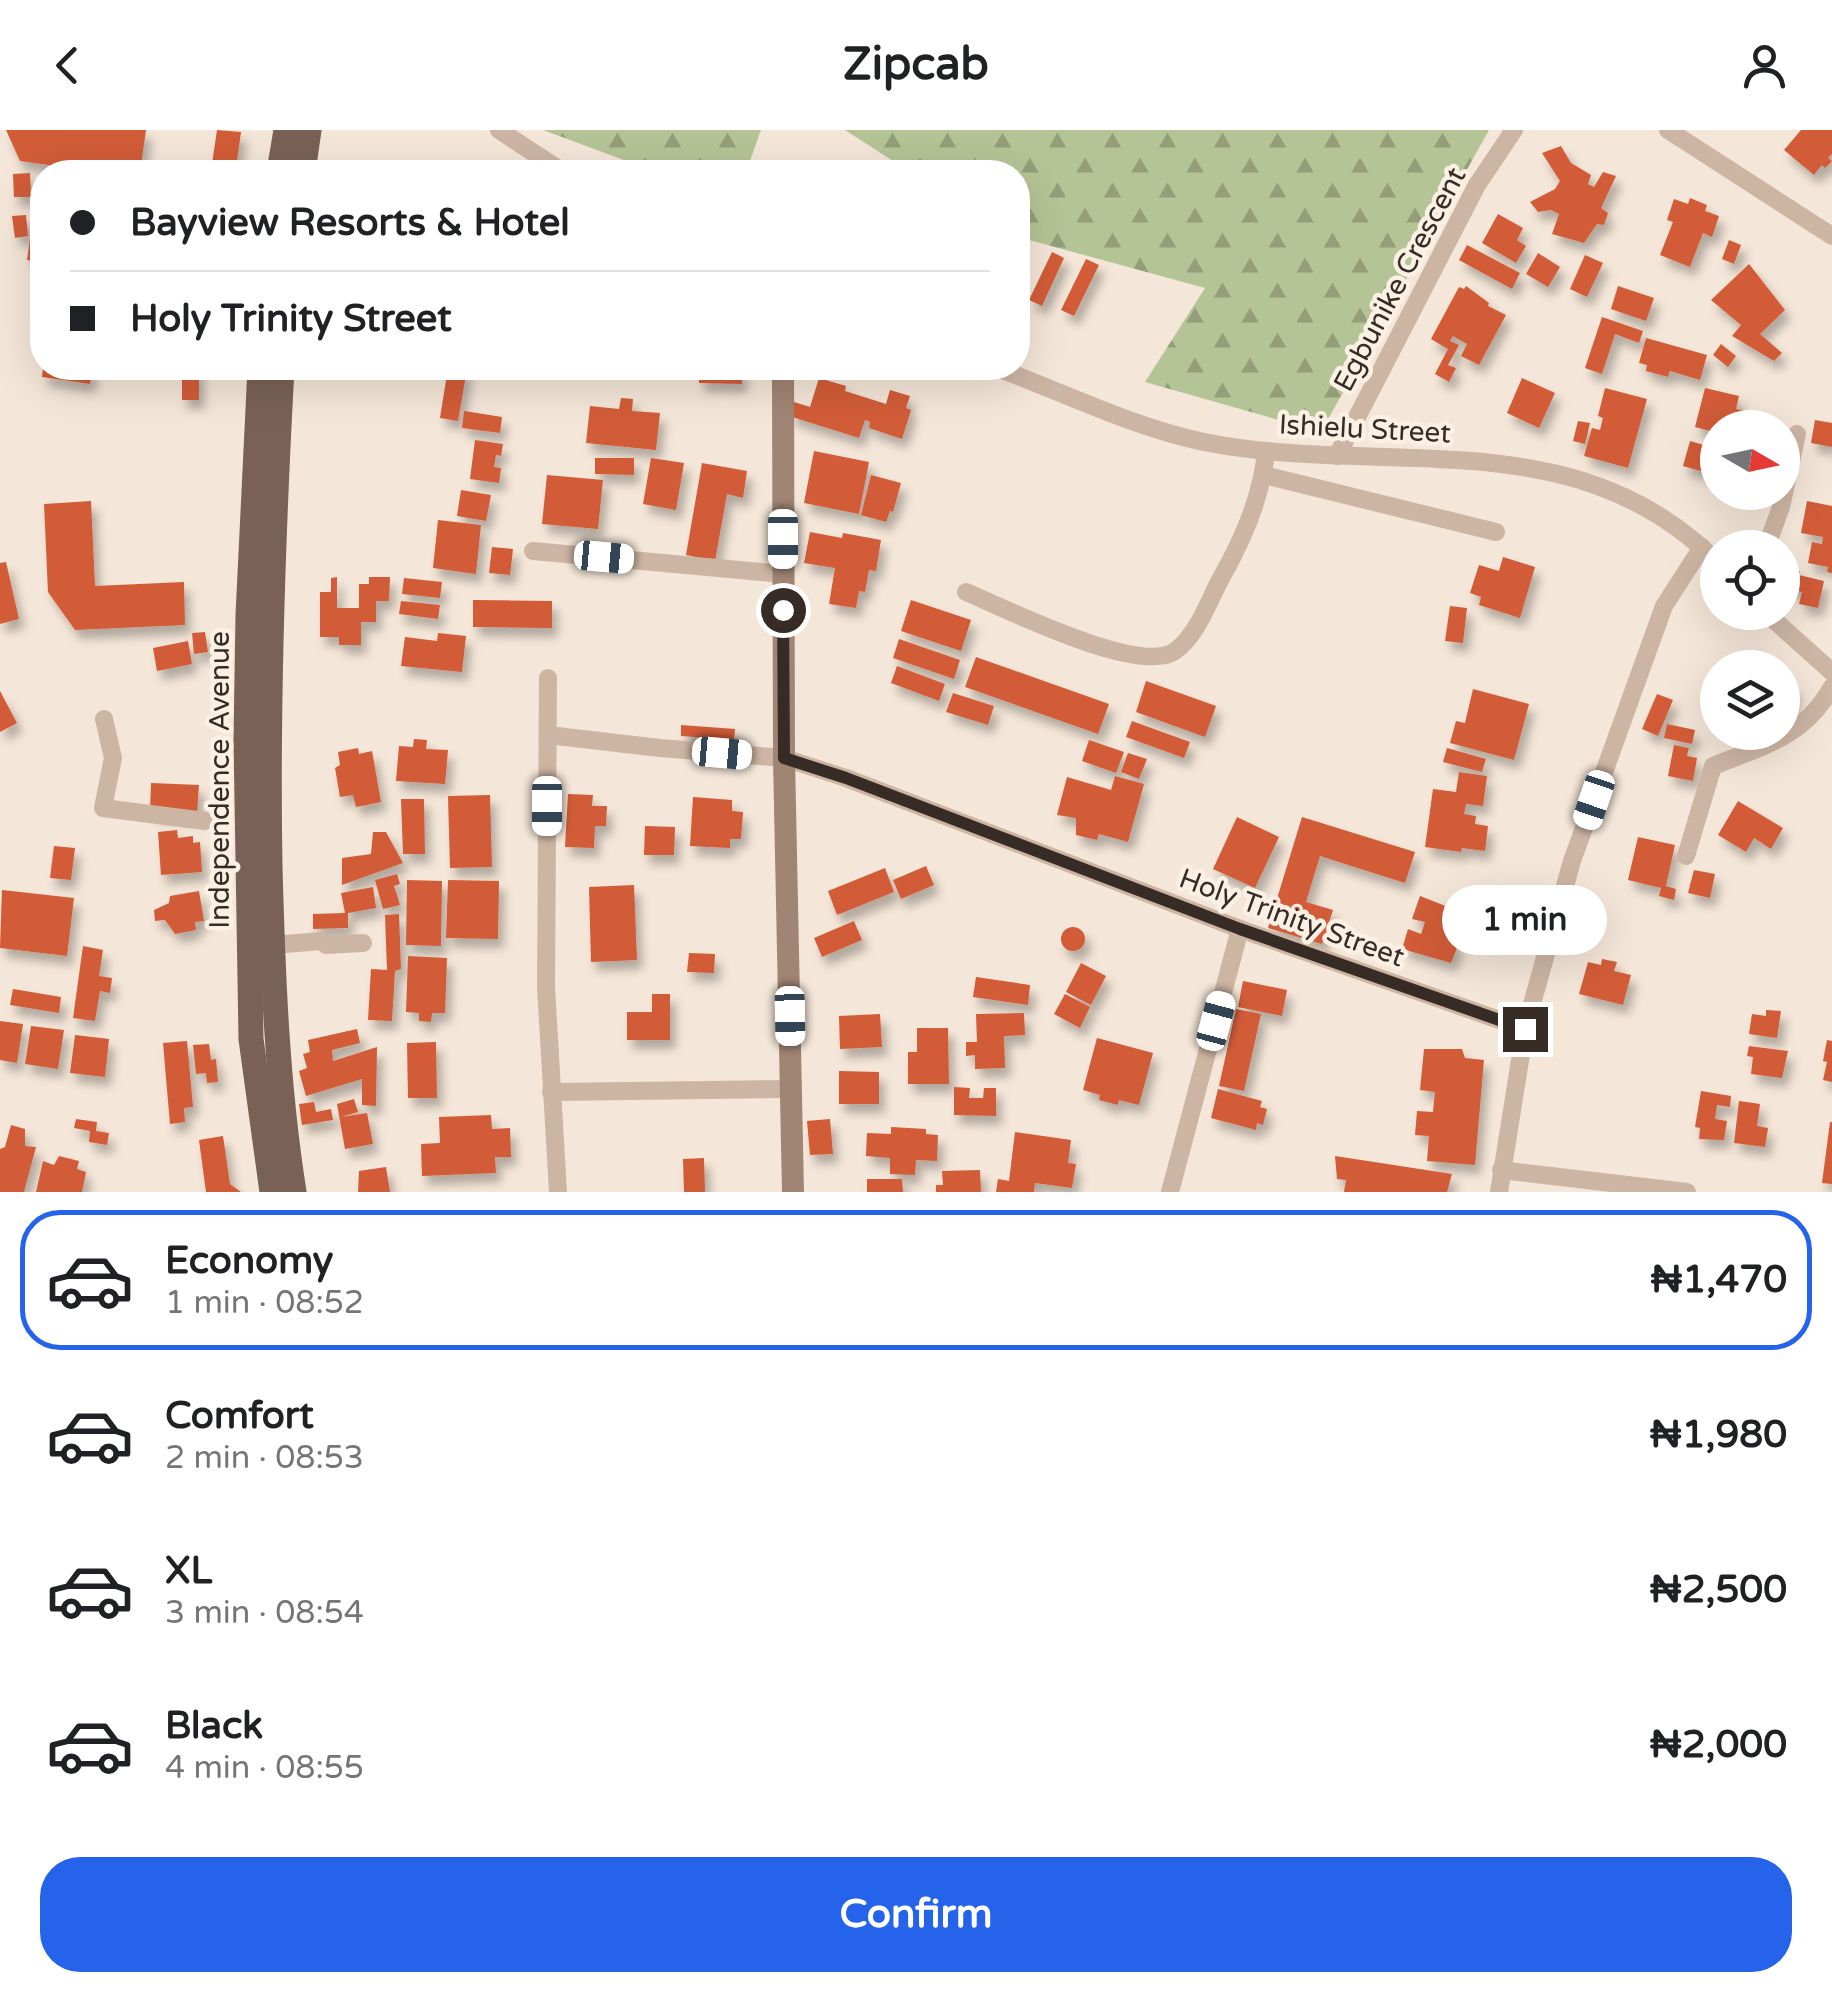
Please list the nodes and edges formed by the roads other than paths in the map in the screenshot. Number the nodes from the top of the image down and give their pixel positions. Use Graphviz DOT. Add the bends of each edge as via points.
graph roads {
  1 [pos="286,130"];
  2 [pos="309,130"];
  3 [pos="499,130"];
  4 [pos="1514,130"];
  5 [pos="1668,130"];
  6 [pos="281,160"];
  7 [pos="304,160"];
  8 [pos="545,160"];
  9 [pos="1832,236"];
  10 [pos="259,380"];
  11 [pos="281,380"];
  12 [pos="783,380"];
  13 [pos="1028,380"];
  14 [pos="1266,451"];
  15 [pos="1337,456"];
  16 [pos="1264,475"];
  17 [pos="1496,532"];
  18 [pos="1700,546"];
  19 [pos="1700,550"];
  20 [pos="533,551"];
  21 [pos="783,574"];
  22 [pos="966,592"];
  23 [pos="1785,630"];
  24 [pos="1832,672"];
  25 [pos="548,678"];
  26 [pos="1832,686"];
  27 [pos="104,719"];
  28 [pos="548,734"];
  29 [pos="257,741"];
  30 [pos="784,758"];
  31 [pos="205,821"];
  32 [pos="1686,856"];
  33 [pos="1240,929"];
  34 [pos="364,943"];
  35 [pos="272,945"];
  36 [pos="1525,1029"];
  37 [pos="263,1039"];
  38 [pos="792,1089"];
  39 [pos="552,1092"];
  40 [pos="1501,1170"];
  41 [pos="272,1192"];
  42 [pos="294,1192"];
  43 [pos="558,1192"];
  44 [pos="793,1192"];
  45 [pos="1170,1192"];
  46 [pos="1499,1192"];
  47 [pos="1687,1192"];
  1 -- 6 [label="main road"];
  2 -- 7 [label="main road"];
  3 -- 8 [label="street"];
  4 -- 15 [label="street, Egbunike Crescent" via="1477,186"];
  5 -- 9 [label="street"];
  10 -- 29 [label="main road, Independence Avenue" via="248,614"];
  11 -- 29 [label="main road, Independence Avenue"];
  12 -- 21 [label="street"];
  13 -- 14 [label="street, Ishielu Street" via="1170,433"];
  14 -- 15 [label="street, Ishielu Street"];
  14 -- 16 [label="street"];
  15 -- 18 [label="street, Ishielu Street" via="1460,460 1576,477 1634,501"];
  16 -- 17 [label="street"];
  16 -- 22 [label="street" via="1229,564 1190,636 1173,653 1148,658 1104,649"];
  19 -- 36 [label="street" via="1654,630 1572,862"];
  20 -- 21 [label="street"];
  21 -- 30 [label="street"];
  23 -- 24 [label="street"];
  25 -- 28 [label="street"];
  26 -- 32 [label="street" via="1819,710 1796,729 1713,766"];
  27 -- 31 [label="street" via="112,758 103,808"];
  28 -- 30 [label="street, Holy Trinity Street"];
  28 -- 39 [label="street"];
  29 -- 35 [label="main road, Independence Avenue"];
  29 -- 37 [label="main road, Independence Avenue"];
  30 -- 33 [label="street, Holy Trinity Street"];
  30 -- 38 [label="street"];
  33 -- 36 [label="street, Holy Trinity Street"];
  33 -- 45 [label="street"];
  34 -- 35 [label="street"];
  35 -- 37 [label="main road, Independence Avenue"];
  36 -- 40 [label="street"];
  37 -- 41 [label="main road, Independence Avenue"];
  37 -- 42 [label="main road, Independence Avenue"];
  38 -- 39 [label="street"];
  38 -- 44 [label="street"];
  39 -- 43 [label="street"];
  40 -- 46 [label="street"];
  40 -- 47 [label="street"];
}
